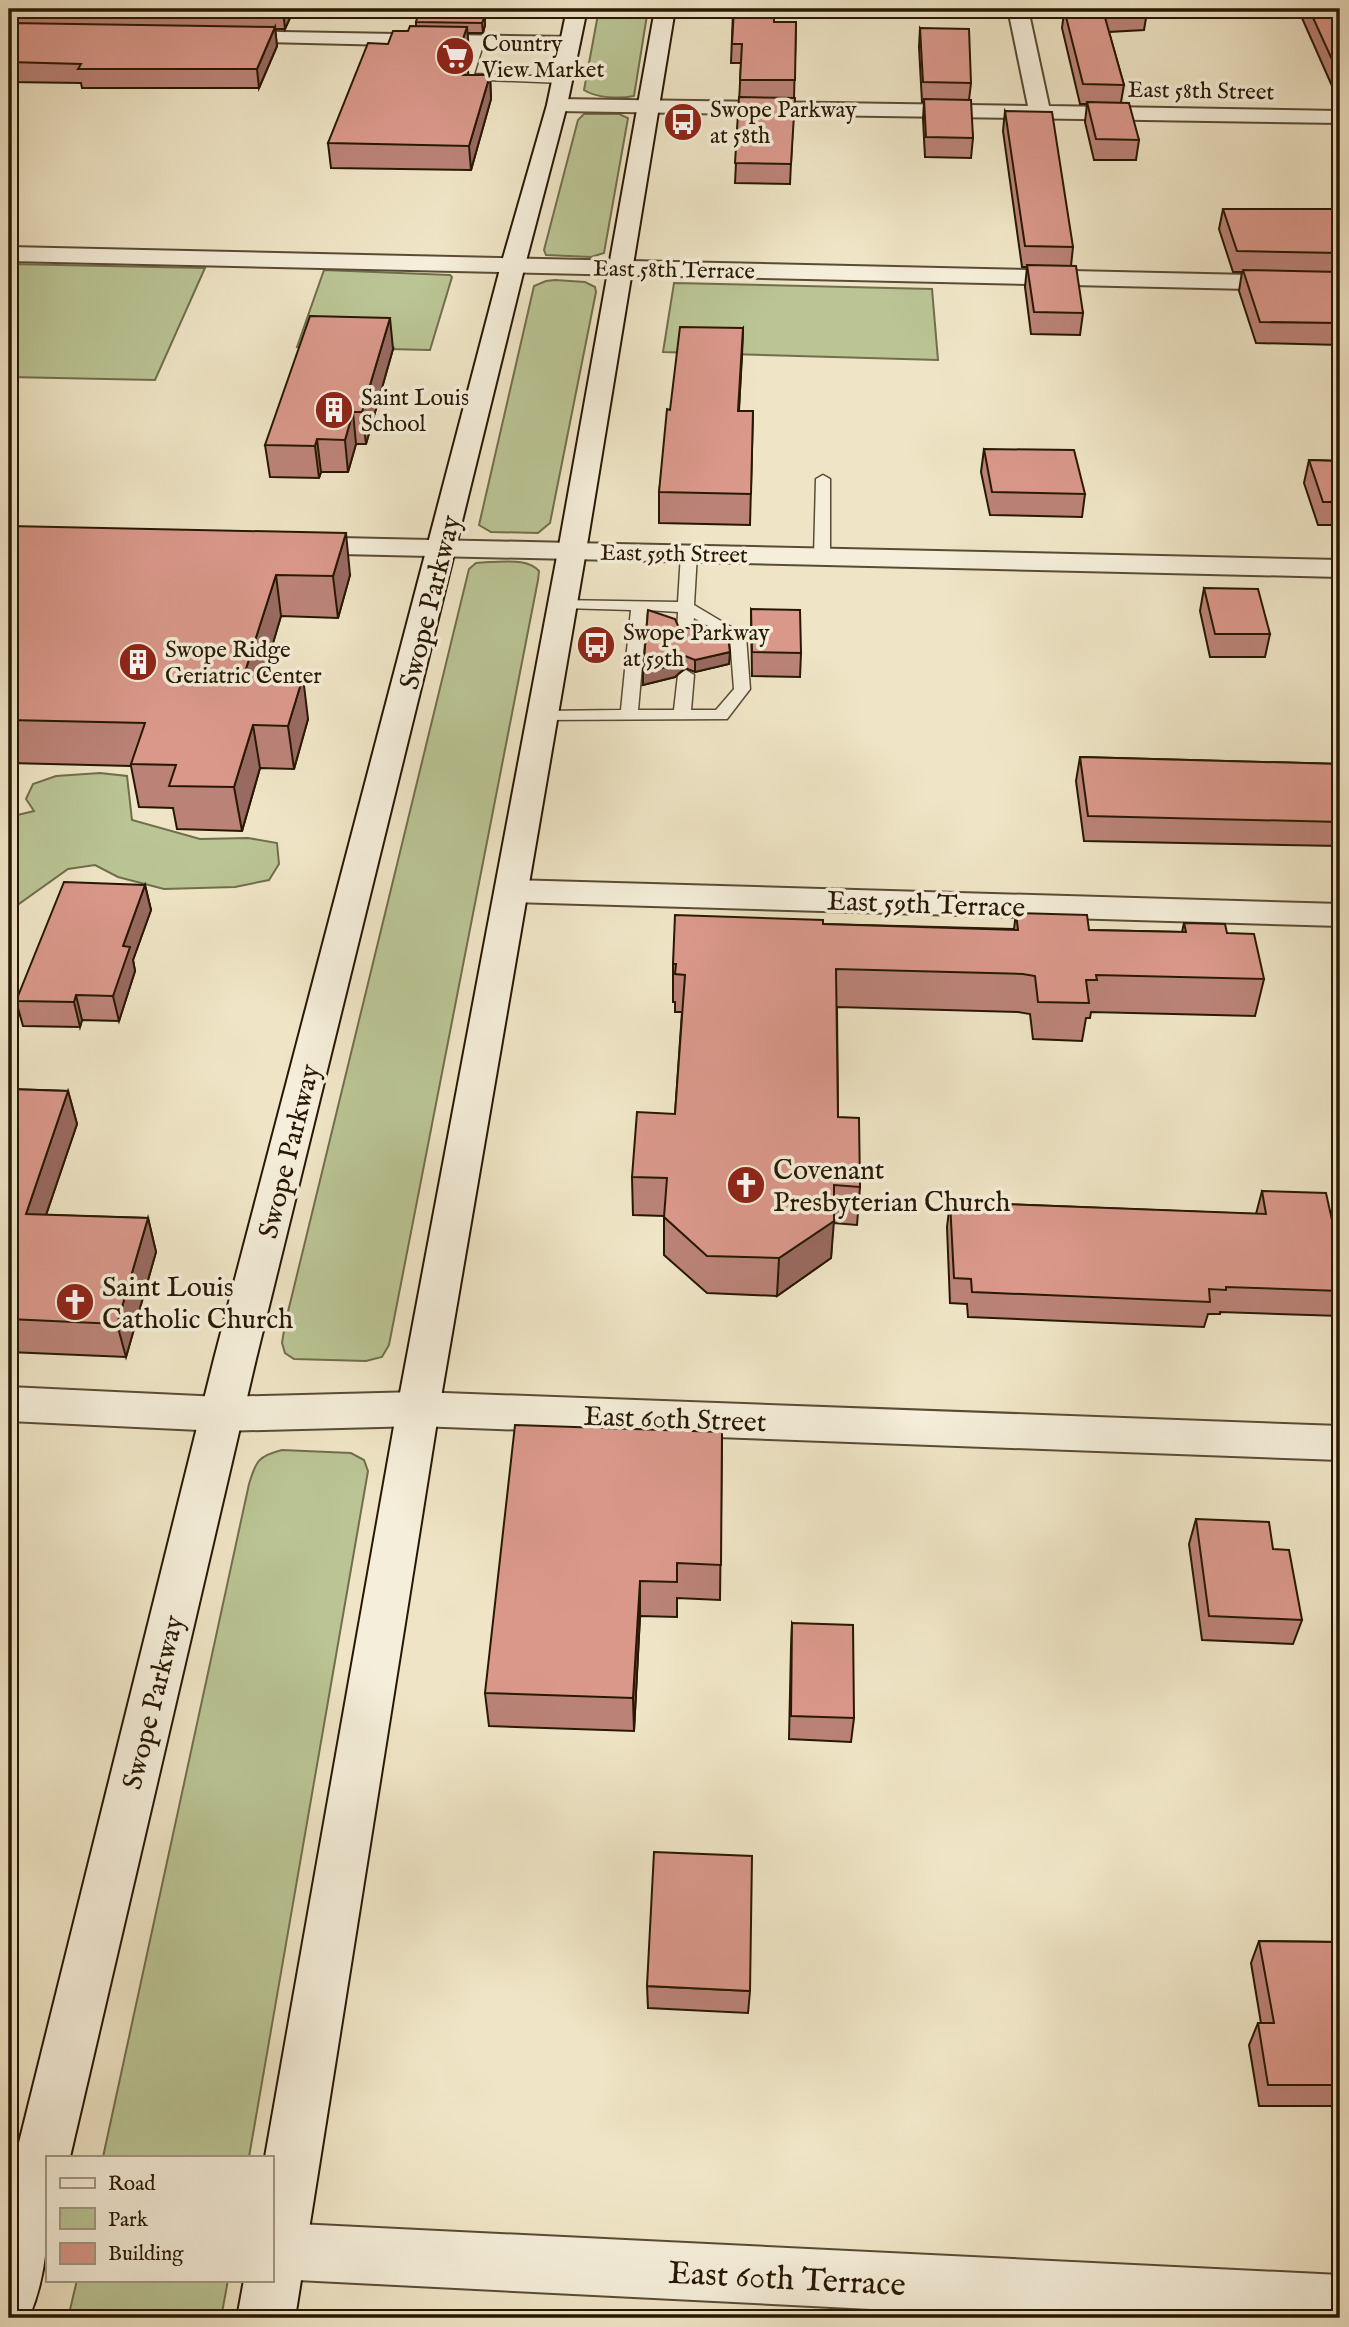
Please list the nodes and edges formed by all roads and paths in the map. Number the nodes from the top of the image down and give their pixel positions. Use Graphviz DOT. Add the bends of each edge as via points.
graph roads {
  1 [pos="665,9"];
  2 [pos="1018,9"];
  3 [pos="574,26"];
  4 [pos="202,37"];
  5 [pos="479,42"];
  6 [pos="559,92"];
  7 [pos="650,106"];
  8 [pos="1040,112"];
  9 [pos="1340,117"];
  10 [pos="9,254"];
  11 [pos="513,265"];
  12 [pos="622,268"];
  13 [pos="1340,284"];
  14 [pos="823,479"];
  15 [pos="267,544"];
  16 [pos="443,548"];
  17 [pos="572,551"];
  18 [pos="689,554"];
  19 [pos="822,557"];
  20 [pos="1340,569"];
  21 [pos="563,603"];
  22 [pos="639,606"];
  23 [pos="686,607"];
  24 [pos="685,635"];
  25 [pos="686,675"];
  26 [pos="543,716"];
  27 [pos="629,716"];
  28 [pos="682,716"];
  29 [pos="512,891"];
  30 [pos="1340,915"];
  31 [pos="9,1404"];
  32 [pos="418,1409"];
  33 [pos="221,1414"];
  34 [pos="1340,1443"];
  35 [pos="277,2251"];
  36 [pos="273,2275"];
  37 [pos="272,2282"];
  38 [pos="9,2297"];
  39 [pos="1340,2304"];
  40 [pos="266,2318"];
  1 -- 7 [label="street"];
  2 -- 8 [label="street"];
  3 -- 5 [label="street"];
  3 -- 6 [label="street, Swope Parkway"];
  4 -- 5 [label="street"];
  5 -- 6 [label="lane" via="468,77"];
  6 -- 7 [label="street, East 58th Street"];
  6 -- 11 [label="street, Swope Parkway"];
  7 -- 8 [label="street, East 58th Street"];
  7 -- 12 [label="street"];
  8 -- 9 [label="street, East 58th Street"];
  10 -- 11 [label="street, East 58th Terrace"];
  11 -- 12 [label="street, East 58th Terrace"];
  11 -- 16 [label="street, Swope Parkway"];
  12 -- 13 [label="street, East 58th Terrace"];
  12 -- 17 [label="street"];
  14 -- 19 [label="lane"];
  15 -- 16 [label="street, East 59th Street"];
  16 -- 17 [label="street, East 59th Street"];
  16 -- 33 [label="street, Swope Parkway"];
  17 -- 18 [label="street, East 59th Street"];
  17 -- 21 [label="street"];
  18 -- 19 [label="street, East 59th Street"];
  18 -- 23 [label="lane"];
  19 -- 20 [label="street, East 59th Street"];
  21 -- 22 [label="lane"];
  21 -- 26 [label="street"];
  22 -- 23 [label="lane"];
  22 -- 27 [label="lane"];
  23 -- 24 [label="lane"];
  23 -- 28 [label="lane" via="738,636 742,689 721,715"];
  25 -- 28 [label="lane"];
  26 -- 27 [label="lane"];
  26 -- 29 [label="street"];
  27 -- 28 [label="lane"];
  29 -- 30 [label="street, East 59th Terrace"];
  29 -- 32 [label="street"];
  31 -- 33 [label="street, East 60th Street"];
  32 -- 33 [label="street, East 60th Street"];
  32 -- 34 [label="street, East 60th Street"];
  32 -- 35 [label="street"];
  33 -- 38 [label="street, Swope Parkway"];
  35 -- 36 [label="street"];
  35 -- 39 [label="street, East 60th Terrace"];
  37 -- 40 [label="street"];
}
